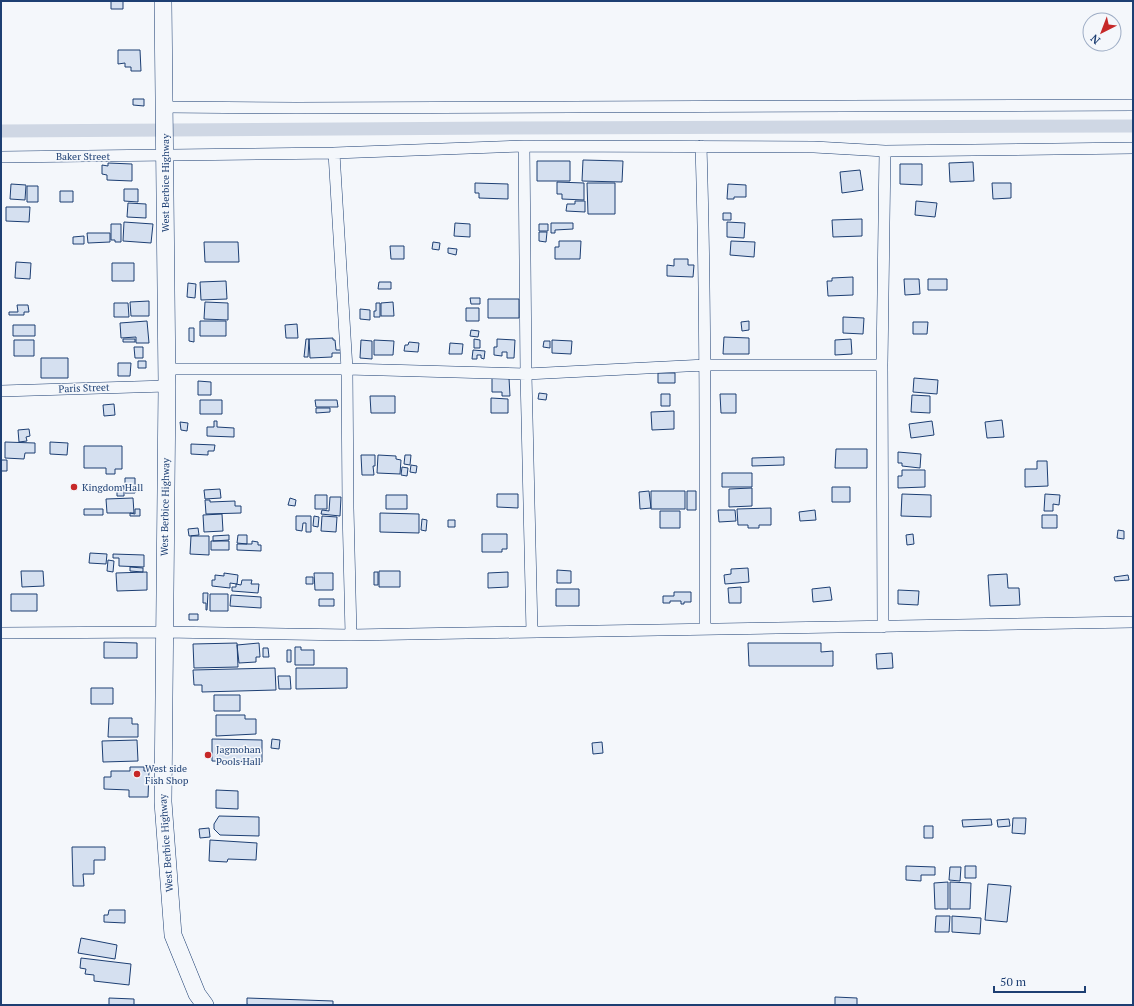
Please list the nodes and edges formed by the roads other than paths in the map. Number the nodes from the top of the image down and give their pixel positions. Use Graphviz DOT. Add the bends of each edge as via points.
graph roads {
  1 [pos="163,1"];
  2 [pos="1133,106"];
  3 [pos="164,107"];
  4 [pos="524,146"];
  5 [pos="701,146"];
  6 [pos="1133,148"];
  7 [pos="886,151"];
  8 [pos="334,153"];
  9 [pos="165,156"];
  10 [pos="1,157"];
  11 [pos="706,365"];
  12 [pos="882,365"];
  13 [pos="348,369"];
  14 [pos="526,374"];
  15 [pos="166,378"];
  16 [pos="1,391"];
  17 [pos="1133,622"];
  18 [pos="883,627"];
  19 [pos="705,629"];
  20 [pos="164,632"];
  21 [pos="532,632"];
  22 [pos="1,633"];
  23 [pos="350,635"];
  24 [pos="205,1005"];
  1 -- 3 [label="main road, West Berbice Highway"];
  2 -- 3 [label="street"];
  3 -- 9 [label="main road, West Berbice Highway"];
  4 -- 5 [label="street, Baker Street"];
  4 -- 8 [label="street, Baker Street"];
  4 -- 14 [label="street"];
  5 -- 7 [label="street, Baker Street" via="814,146"];
  5 -- 11 [label="street"];
  6 -- 7 [label="street, Baker Street"];
  7 -- 12 [label="street"];
  8 -- 9 [label="street, Baker Street"];
  8 -- 13 [label="street"];
  9 -- 10 [label="street, Baker Street"];
  9 -- 15 [label="main road, West Berbice Highway"];
  11 -- 12 [label="street, Paris Street"];
  11 -- 14 [label="street, Paris Street"];
  11 -- 19 [label="street"];
  12 -- 18 [label="street"];
  13 -- 14 [label="street, Paris Street"];
  13 -- 15 [label="street, Paris Street"];
  13 -- 23 [label="street"];
  14 -- 21 [label="street"];
  15 -- 16 [label="street, Paris Street"];
  15 -- 20 [label="main road, West Berbice Highway"];
  17 -- 18 [label="street"];
  18 -- 19 [label="street"];
  19 -- 21 [label="street"];
  20 -- 22 [label="street"];
  20 -- 23 [label="street"];
  20 -- 24 [label="main road, West Berbice Highway" via="163,802 173,935 197,994"];
  21 -- 23 [label="street"];
}
